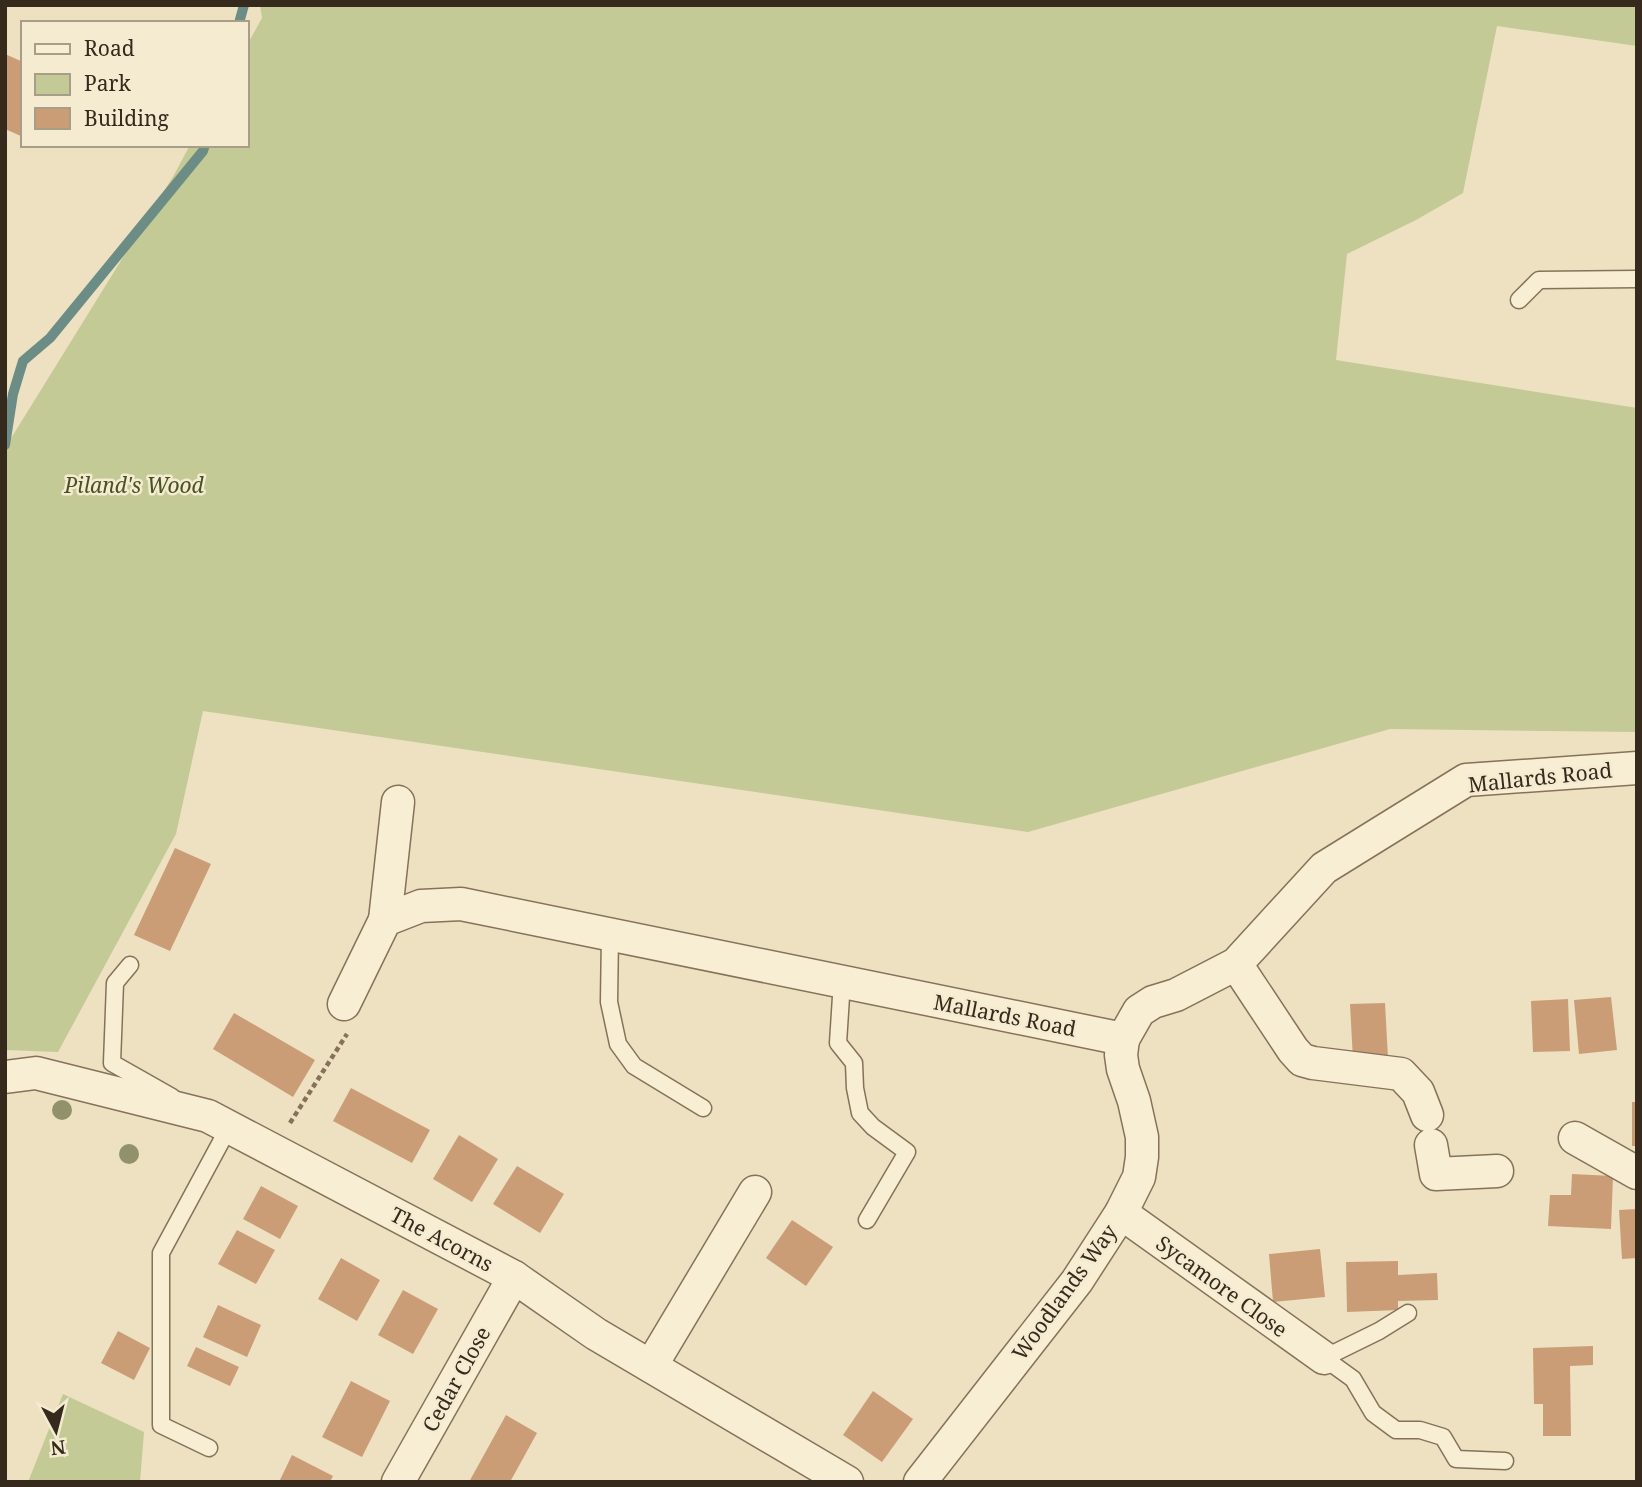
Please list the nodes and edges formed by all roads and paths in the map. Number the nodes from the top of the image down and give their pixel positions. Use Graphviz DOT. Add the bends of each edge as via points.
graph roads {
  1 [pos="1637,279"];
  2 [pos="1518,300"];
  3 [pos="1637,768"];
  4 [pos="398,802"];
  5 [pos="385,920"];
  6 [pos="611,935"];
  7 [pos="1236,964"];
  8 [pos="131,965"];
  9 [pos="842,981"];
  10 [pos="344,1004"];
  11 [pos="1123,1039"];
  12 [pos="5,1077"];
  13 [pos="703,1108"];
  14 [pos="218,1122"];
  15 [pos="1575,1138"];
  16 [pos="272,1151"];
  17 [pos="1497,1171"];
  18 [pos="1637,1173"];
  19 [pos="755,1192"];
  20 [pos="1121,1213"];
  21 [pos="867,1220"];
  22 [pos="514,1277"];
  23 [pos="1408,1313"];
  24 [pos="1324,1358"];
  25 [pos="651,1366"];
  26 [pos="209,1448"];
  27 [pos="1505,1461"];
  28 [pos="398,1482"];
  29 [pos="847,1482"];
  30 [pos="920,1482"];
  1 -- 2 [label="lane" via="1539,280"];
  3 -- 7 [label="street, Mallards Road" via="1466,780 1324,869"];
  4 -- 5 [label="street"];
  5 -- 6 [label="street, Mallards Road" via="421,906 461,904"];
  5 -- 10 [label="street"];
  6 -- 9 [label="street, Mallards Road"];
  6 -- 13 [label="lane" via="609,1002 618,1044 634,1066"];
  7 -- 11 [label="street, Mallards Road" via="1139,1011"];
  7 -- 17 [label="street" via="1302,1060 1401,1074 1418,1092 1436,1174"];
  8 -- 14 [label="lane" via="115,984 112,1063"];
  9 -- 11 [label="street, Mallards Road"];
  9 -- 21 [label="lane" via="838,1043 854,1063 860,1113 907,1152"];
  10 -- 16 [label="path" via="350,1029"];
  11 -- 20 [label="street, Woodlands Way" via="1122,1069 1134,1101 1142,1157 1139,1177"];
  12 -- 14 [label="street, The Acorns" via="36,1073"];
  14 -- 16 [label="street, The Acorns"];
  14 -- 26 [label="lane" via="161,1253 161,1425"];
  15 -- 18 [label="street"];
  16 -- 22 [label="street, The Acorns"];
  19 -- 25 [label="street"];
  20 -- 24 [label="street, Sycamore Close"];
  20 -- 30 [label="street, Woodlands Way" via="1077,1281"];
  22 -- 25 [label="street, The Acorns"];
  22 -- 28 [label="street, Cedar Close"];
  23 -- 24 [label="lane"];
  24 -- 27 [label="lane" via="1353,1379 1373,1413 1396,1430 1420,1430 1443,1437 1456,1458"];
  25 -- 29 [label="street, The Acorns"];
}
